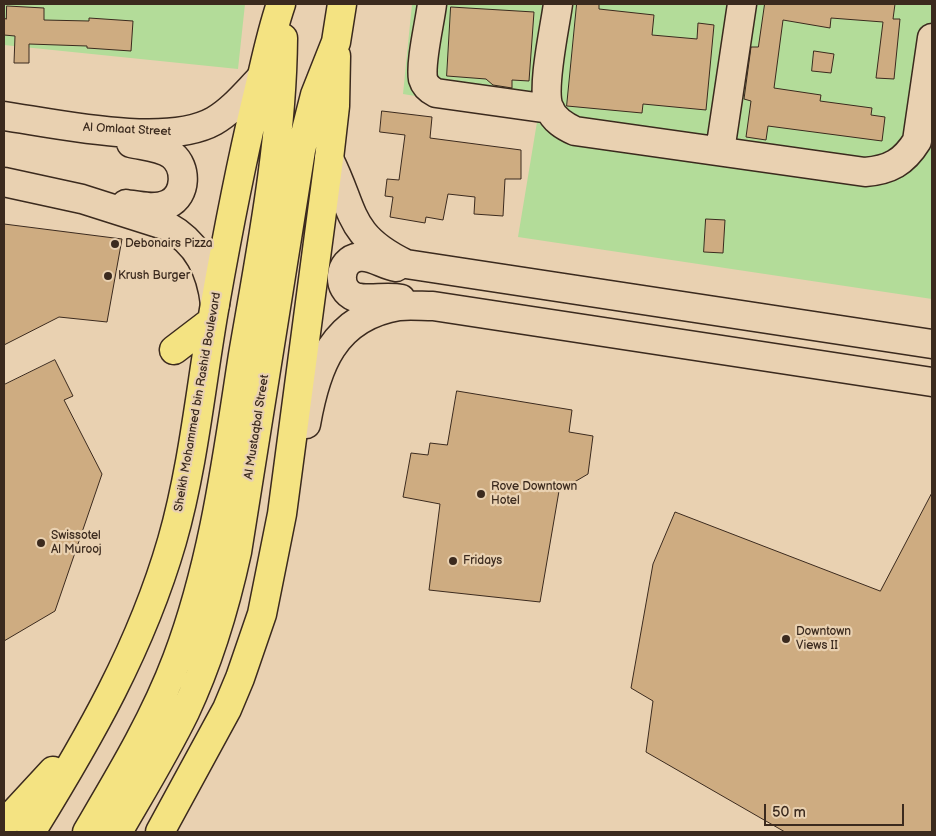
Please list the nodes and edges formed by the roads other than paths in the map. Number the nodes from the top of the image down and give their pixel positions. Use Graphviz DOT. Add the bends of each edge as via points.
graph roads {
  1 [pos="282,4"];
  2 [pos="342,4"];
  3 [pos="432,4"];
  4 [pos="558,4"];
  5 [pos="742,4"];
  6 [pos="932,38"];
  7 [pos="336,42"];
  8 [pos="262,77"];
  9 [pos="550,109"];
  10 [pos="4,116"];
  11 [pos="95,129"];
  12 [pos="720,151"];
  13 [pos="329,159"];
  14 [pos="4,182"];
  15 [pos="82,199"];
  16 [pos="440,270"];
  17 [pos="433,306"];
  18 [pos="214,312"];
  19 [pos="932,344"];
  20 [pos="174,350"];
  21 [pos="932,382"];
  22 [pos="286,476"];
  23 [pos="96,720"];
  24 [pos="4,824"];
  25 [pos="31,832"];
  26 [pos="51,832"];
  27 [pos="87,832"];
  28 [pos="118,832"];
  29 [pos="160,832"];
  1 -- 8 [label="main road, Sheikh Mohammed bin Rashid Boulevard"];
  1 -- 27 [label="main road, Al Mustaqbal Street" via="281,92 274,160 211,547 190,624 161,698 144,734"];
  2 -- 7 [label="main road, Al Mustaqbal Street"];
  3 -- 9 [label="street" via="423,72 430,90"];
  4 -- 9 [label="street" via="546,88"];
  5 -- 12 [label="street"];
  6 -- 12 [label="street" via="917,141 909,155 896,165 881,171 865,172"];
  7 -- 13 [label="main road" via="336,85"];
  7 -- 28 [label="main road, Al Mustaqbal Street" via="315,95 302,150 239,544 228,593 186,711"];
  8 -- 11 [label="street, Al Omlaat Street" via="226,113 201,127 173,133"];
  8 -- 18 [label="main road, Sheikh Mohammed bin Rashid Boulevard"];
  9 -- 12 [label="street" via="564,126 575,131"];
  10 -- 11 [label="street, Al Omlaat Street"];
  11 -- 15 [label="street" via="171,154 179,162 183,185 169,204 159,206"];
  13 -- 16 [label="street" via="351,215 374,244 406,264"];
  13 -- 22 [label="main road"];
  14 -- 15 [label="street"];
  15 -- 18 [label="street" via="180,233 205,265"];
  16 -- 17 [label="street" via="394,267 358,257 348,262 342,271 346,291 356,297 394,298"];
  16 -- 19 [label="street"];
  17 -- 21 [label="street"];
  17 -- 22 [label="street" via="399,306 379,312 360,321 329,350 312,389 299,457"];
  18 -- 20 [label="main road"];
  18 -- 23 [label="main road, Sheikh Mohammed bin Rashid Boulevard" via="190,462 172,540 136,644"];
  22 -- 29 [label="main road" via="270,581 252,646 212,740"];
  23 -- 24 [label="main road" via="20,810"];
  23 -- 25 [label="main road, Sheikh Mohammed bin Rashid Boulevard"];
  23 -- 26 [label="main road" via="83,769"];
}
